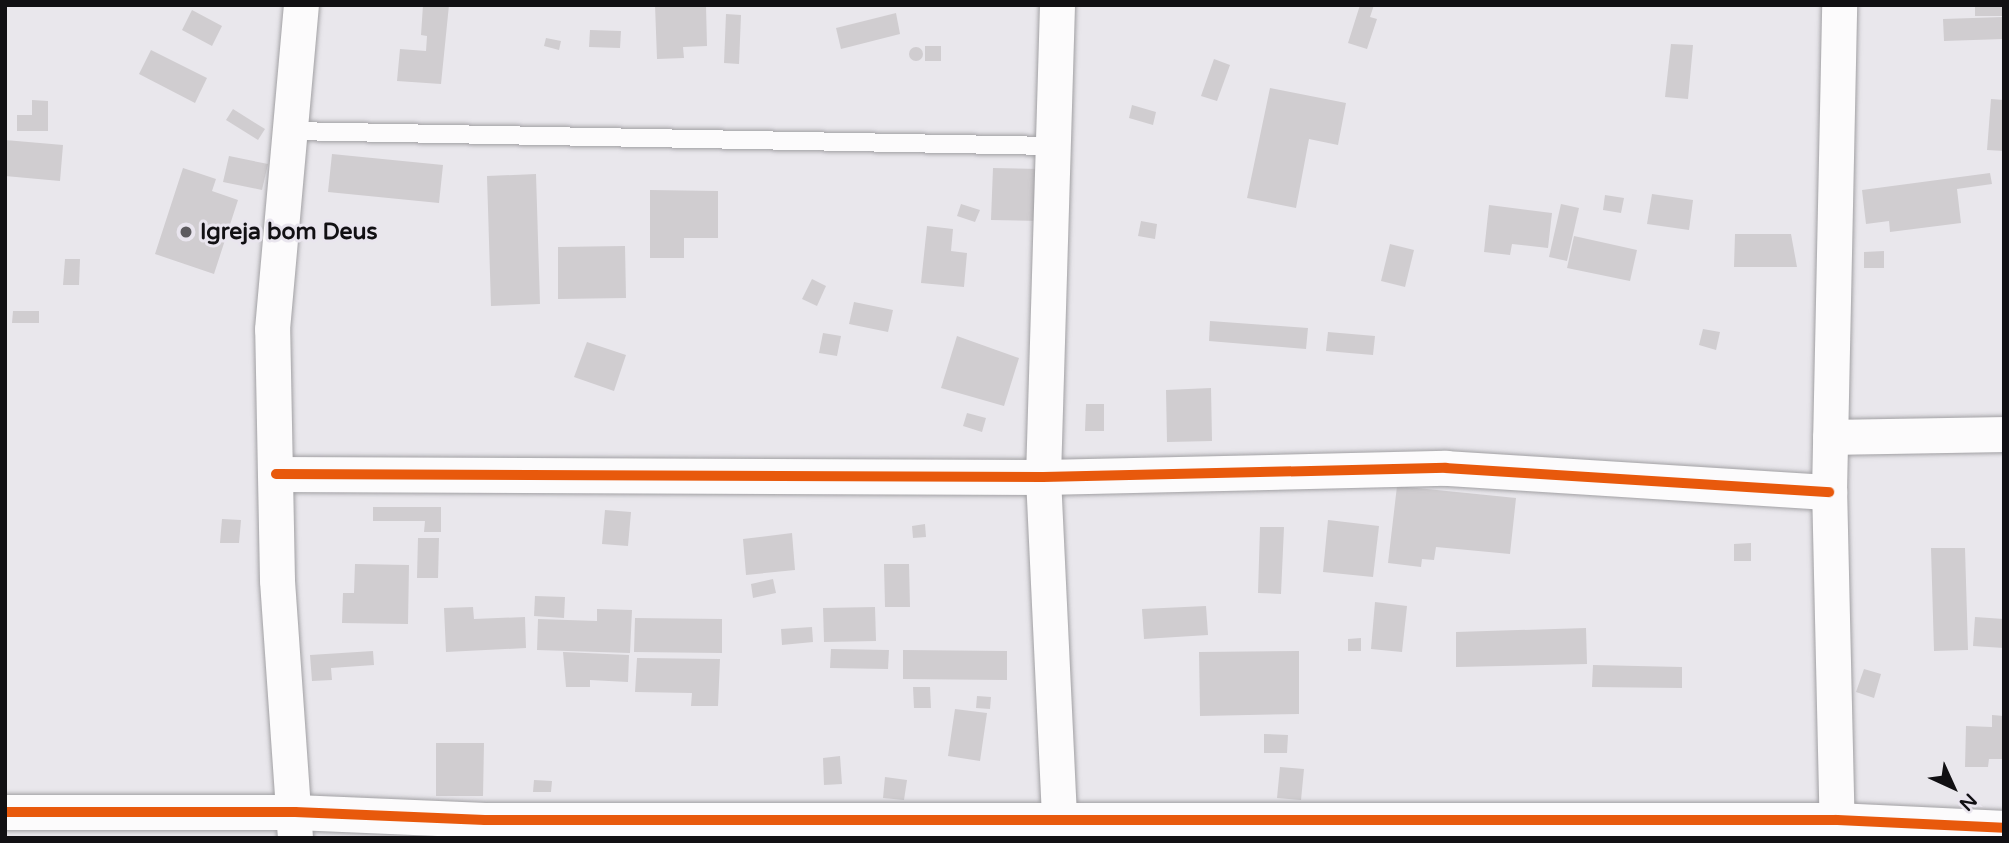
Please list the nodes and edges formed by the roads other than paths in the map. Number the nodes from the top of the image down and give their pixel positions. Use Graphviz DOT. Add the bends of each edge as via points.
graph roads {
  1 [pos="301,5"];
  2 [pos="1057,5"];
  3 [pos="1839,5"];
  4 [pos="291,131"];
  5 [pos="1054,145"];
  6 [pos="2004,434"];
  7 [pos="1830,437"];
  8 [pos="275,474"];
  9 [pos="1043,477"];
  10 [pos="1829,492"];
  11 [pos="5,812"];
  12 [pos="295,825"];
  13 [pos="2004,828"];
  14 [pos="1837,829"];
  15 [pos="1060,830"];
  1 -- 4 [label="street"];
  2 -- 5 [label="street"];
  3 -- 7 [label="street"];
  4 -- 5 [label="lane"];
  4 -- 8 [label="street" via="272,329"];
  5 -- 9 [label="street"];
  6 -- 7 [label="street"];
  7 -- 10 [label="street"];
  8 -- 9 [label="street"];
  8 -- 12 [label="street" via="277,580"];
  9 -- 10 [label="street" via="1446,468"];
  9 -- 15 [label="street"];
  10 -- 14 [label="street"];
  11 -- 12 [label="street"];
  12 -- 15 [label="street" via="485,820"];
  13 -- 14 [label="street"];
  14 -- 15 [label="street"];
}
